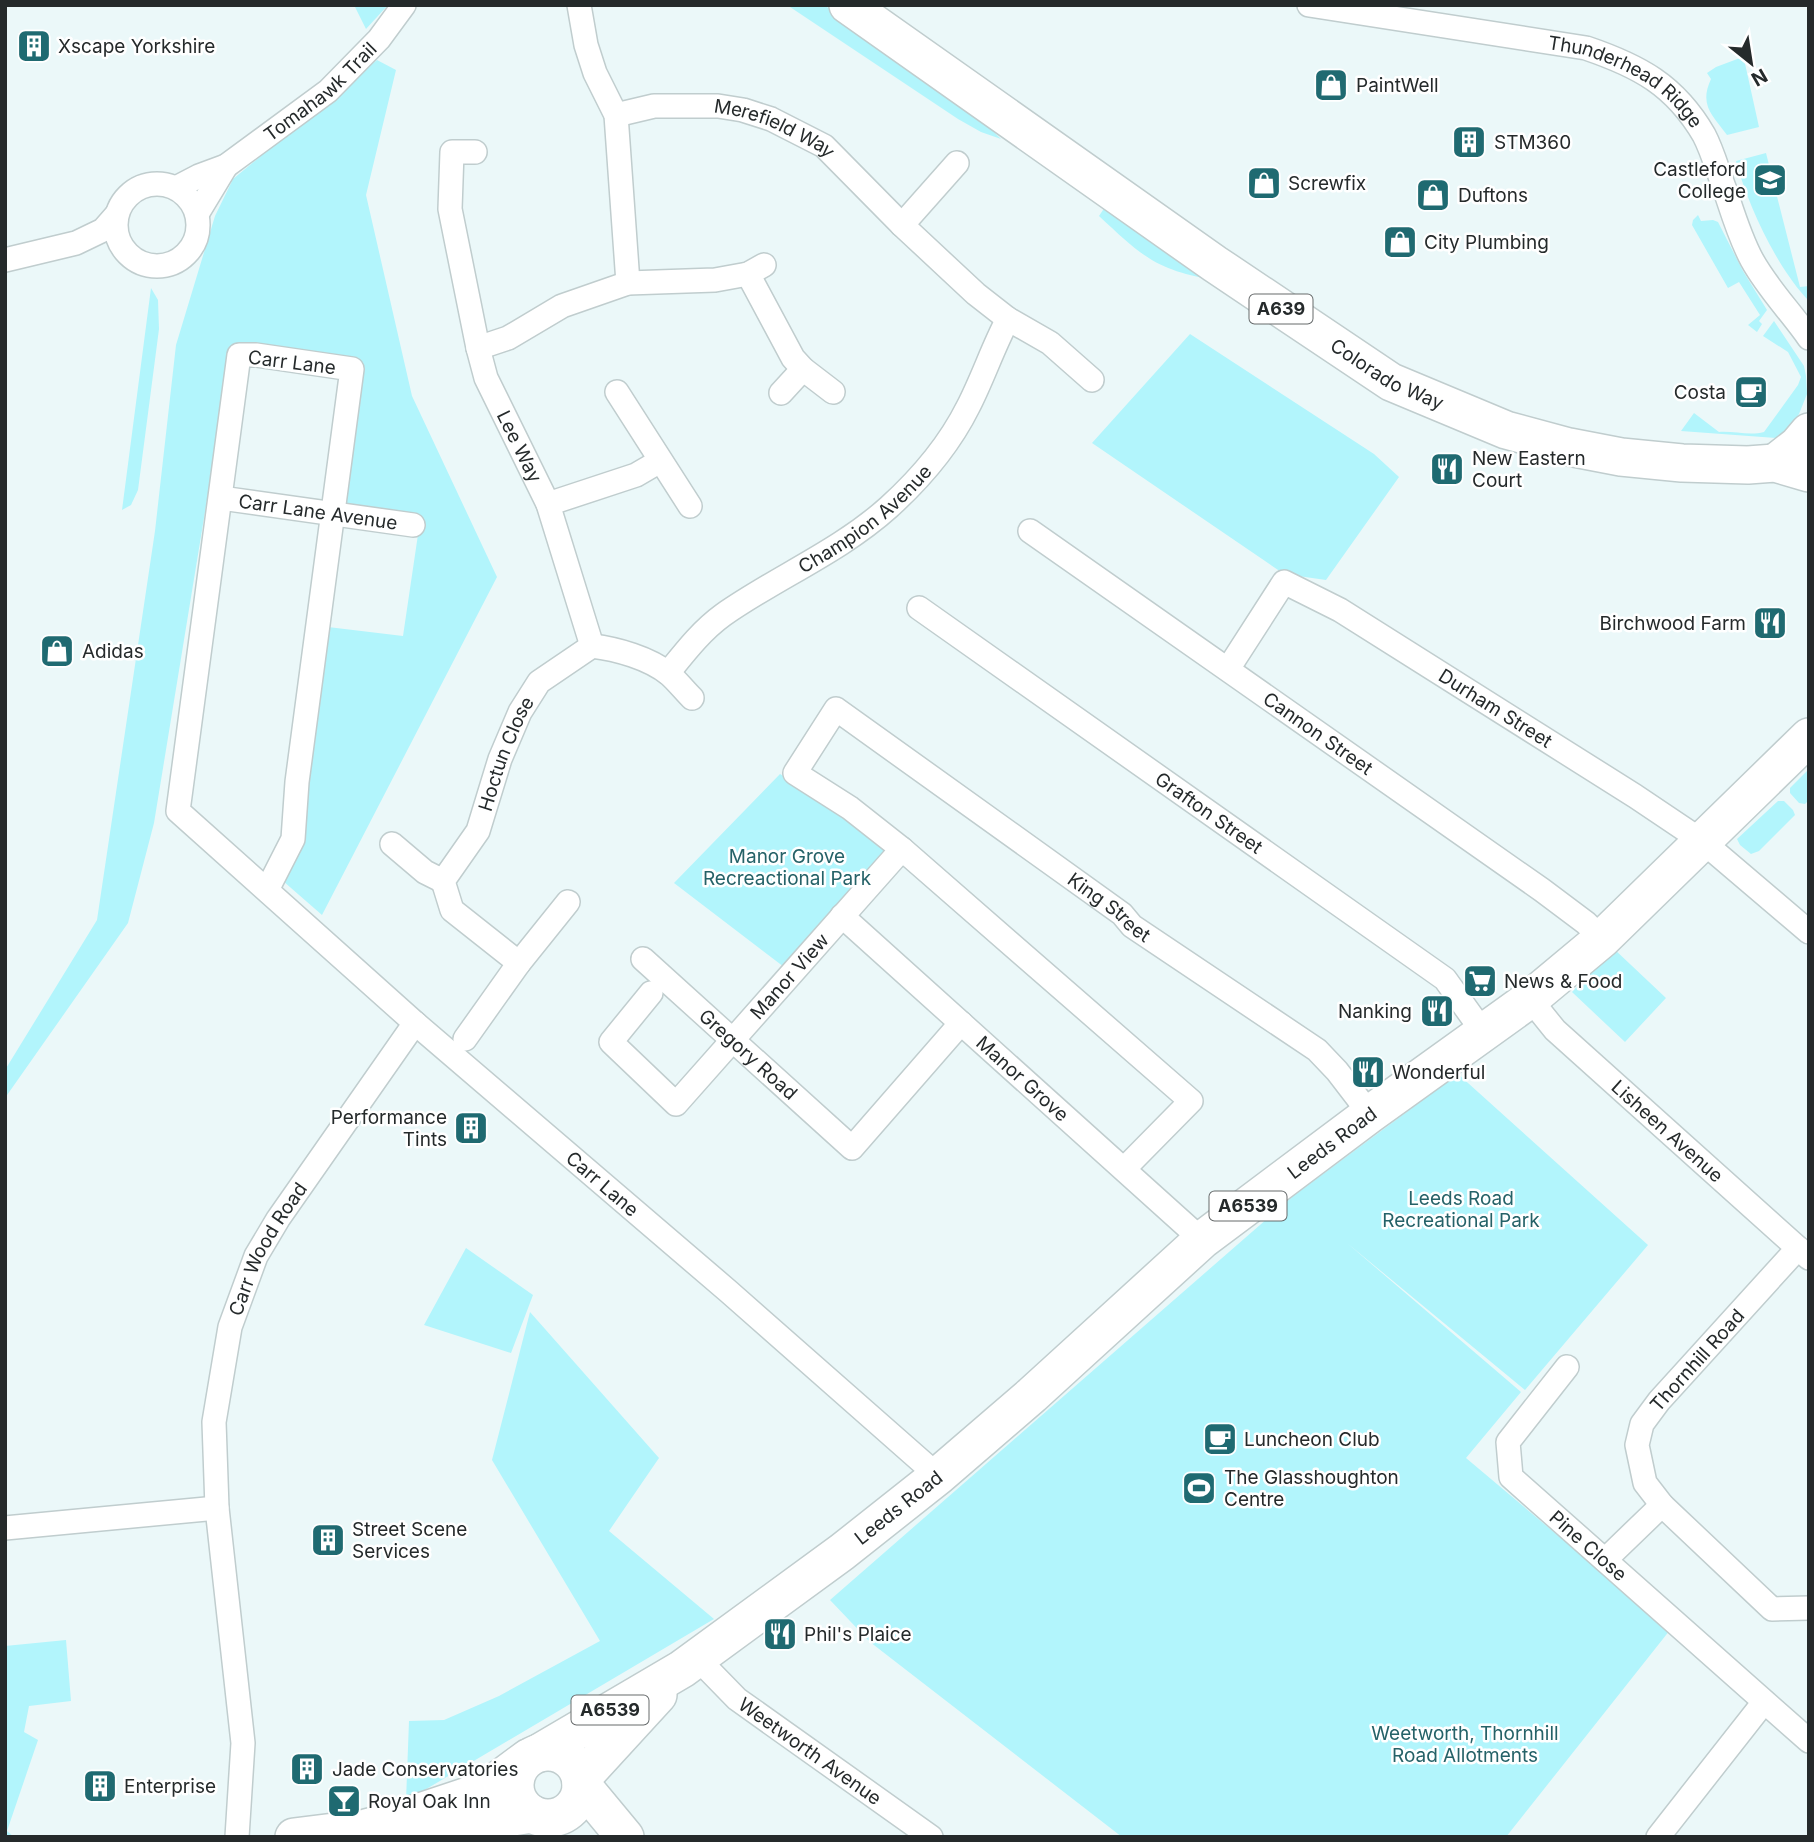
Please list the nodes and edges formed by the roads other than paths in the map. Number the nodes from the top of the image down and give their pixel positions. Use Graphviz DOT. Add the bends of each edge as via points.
graph roads {
  1 [pos="404,5"];
  2 [pos="579,5"];
  3 [pos="848,5"];
  4 [pos="1309,5"];
  5 [pos="616,115"];
  6 [pos="475,152"];
  7 [pos="957,163"];
  8 [pos="226,166"];
  9 [pos="176,188"];
  10 [pos="117,214"];
  11 [pos="197,214"];
  12 [pos="902,225"];
  13 [pos="76,243"];
  14 [pos="131,257"];
  15 [pos="5,260"];
  16 [pos="628,283"];
  17 [pos="1008,319"];
  18 [pos="1809,337"];
  19 [pos="478,348"];
  20 [pos="803,369"];
  21 [pos="1092,380"];
  22 [pos="617,392"];
  23 [pos="833,392"];
  24 [pos="781,393"];
  25 [pos="1809,432"];
  26 [pos="660,461"];
  27 [pos="1792,468"];
  28 [pos="221,498"];
  29 [pos="548,504"];
  30 [pos="690,506"];
  31 [pos="333,513"];
  32 [pos="414,525"];
  33 [pos="1030,531"];
  34 [pos="919,608"];
  35 [pos="592,646"];
  36 [pos="1228,669"];
  37 [pos="668,673"];
  38 [pos="692,698"];
  39 [pos="1809,737"];
  40 [pos="1702,841"];
  41 [pos="392,844"];
  42 [pos="902,849"];
  43 [pos="443,881"];
  44 [pos="267,890"];
  45 [pos="568,902"];
  46 [pos="842,916"];
  47 [pos="1809,932"];
  48 [pos="1602,939"];
  49 [pos="643,960"];
  50 [pos="519,963"];
  51 [pos="651,993"];
  52 [pos="1530,999"];
  53 [pos="415,1023"];
  54 [pos="961,1023"];
  55 [pos="1483,1032"];
  56 [pos="465,1039"];
  57 [pos="732,1041"];
  58 [pos="1370,1114"];
  59 [pos="1124,1169"];
  60 [pos="1202,1240"];
  61 [pos="1803,1253"];
  62 [pos="1567,1367"];
  63 [pos="938,1476"];
  64 [pos="1662,1505"];
  65 [pos="217,1508"];
  66 [pos="5,1528"];
  67 [pos="1605,1560"];
  68 [pos="1809,1608"];
  69 [pos="690,1663"];
  70 [pos="1764,1702"];
  71 [pos="1809,1741"];
  72 [pos="533,1756"];
  73 [pos="581,1781"];
  74 [pos="544,1816"];
  75 [pos="390,1822"];
  76 [pos="237,1837"];
  77 [pos="294,1837"];
  78 [pos="622,1837"];
  79 [pos="931,1837"];
  80 [pos="1658,1837"];
  1 -- 8 [label="street, Tomahawk Trail" via="379,39 328,91"];
  2 -- 5 [label="street" via="595,73"];
  3 -- 27 [label="main road, Colorado Way / A639" via="1391,382 1506,430 1569,447 1682,463"];
  4 -- 18 [label="street, Thunderhead Ridge" via="1586,48 1627,62 1658,81 1684,106 1704,136 1752,261"];
  5 -- 12 [label="street, Merefield Way" via="654,106 711,106 771,119 824,146"];
  5 -- 16 [label="street"];
  6 -- 19 [label="street, Lee Way" via="452,152 450,209"];
  7 -- 12 [label="street"];
  8 -- 9 [label="street, Tomahawk Trail"];
  8 -- 11 [label="street, Tomahawk Trail"];
  9 -- 10 [label="street, Tomahawk Trail" via="153,184 136,189"];
  9 -- 11 [label="street"];
  10 -- 13 [label="street, Tomahawk Trail" via="103,230"];
  10 -- 14 [label="street" via="118,237"];
  11 -- 14 [label="street, Tomahawk Trail" via="194,241 180,258 147,265"];
  12 -- 17 [label="street, Merefield Way"];
  13 -- 14 [label="street, Tomahawk Trail"];
  13 -- 15 [label="street, Tomahawk Trail"];
  16 -- 19 [label="street" via="562,306 508,338"];
  16 -- 20 [label="street" via="715,279 756,270 774,326"];
  17 -- 21 [label="street, Merefield Way" via="1050,343"];
  17 -- 37 [label="street, Champion Avenue" via="968,407 918,479 833,549 722,616 692,641"];
  19 -- 29 [label="street, Lee Way" via="486,378"];
  20 -- 23 [label="street"];
  20 -- 24 [label="street"];
  22 -- 26 [label="street"];
  25 -- 27 [label="main road, Colorado Way / A639" via="1798,446"];
  26 -- 29 [label="street" via="636,475"];
  26 -- 30 [label="street"];
  28 -- 31 [label="street, Carr Lane Avenue"];
  28 -- 31 [label="street, Carr Lane" via="239,355 256,355 352,369"];
  28 -- 44 [label="street, Carr Lane" via="178,811"];
  29 -- 35 [label="street, Lee Way"];
  31 -- 32 [label="street, Carr Lane Avenue"];
  31 -- 44 [label="street, Carr Lane" via="298,769 293,839"];
  33 -- 36 [label="street, Cannon Street"];
  34 -- 55 [label="street, Grafton Street" via="1445,979"];
  35 -- 37 [label="street" via="612,649"];
  35 -- 43 [label="street, Hoctun Close" via="539,682 500,759 478,831"];
  36 -- 40 [label="street, Durham Street" via="1284,582 1340,610"];
  36 -- 48 [label="street, Cannon Street" via="1542,890"];
  37 -- 38 [label="street"];
  39 -- 40 [label="main road, Leeds Road / A6539"];
  40 -- 47 [label="street, Durham Street"];
  40 -- 48 [label="main road, Leeds Road / A6539"];
  41 -- 43 [label="street"];
  42 -- 46 [label="street, Manor View"];
  42 -- 58 [label="street, King Street" via="795,773 836,709 1122,914 1132,926 1317,1050"];
  42 -- 59 [label="street" via="1191,1101"];
  43 -- 50 [label="street" via="452,910"];
  44 -- 53 [label="street, Carr Lane"];
  45 -- 50 [label="street"];
  46 -- 54 [label="street, Manor Grove"];
  46 -- 57 [label="street, Manor View"];
  48 -- 52 [label="main road, Leeds Road / A6539"];
  49 -- 57 [label="street, Gregory Road"];
  50 -- 56 [label="street"];
  51 -- 57 [label="street, Manor View" via="611,1042 677,1104"];
  52 -- 55 [label="main road, Leeds Road / A6539"];
  52 -- 61 [label="street, Lisheen Avenue" via="1555,1030"];
  53 -- 63 [label="street, Carr Lane"];
  53 -- 65 [label="street, Carr Wood Road" via="256,1256 230,1327 214,1422"];
  54 -- 57 [label="street, Gregory Road" via="852,1148"];
  54 -- 59 [label="street, Manor Grove"];
  55 -- 58 [label="main road, Leeds Road / A6539"];
  58 -- 60 [label="main road, Leeds Road / A6539"];
  59 -- 60 [label="street, Manor Grove"];
  60 -- 63 [label="main road, Leeds Road / A6539"];
  61 -- 64 [label="street, Thornhill Road" via="1642,1424 1637,1446 1645,1483"];
  62 -- 67 [label="street, Pine Close" via="1508,1442 1511,1477"];
  63 -- 69 [label="main road, Leeds Road / A6539"];
  64 -- 67 [label="street"];
  64 -- 68 [label="street, Thornhill Road" via="1772,1609"];
  65 -- 66 [label="street"];
  65 -- 76 [label="street, Carr Wood Road" via="243,1743"];
  67 -- 70 [label="street, Pine Close"];
  69 -- 72 [label="main road, Leeds Road / A6539"];
  69 -- 73 [label="main road, Leeds Road / A6539"];
  69 -- 79 [label="street, Weetworth Avenue"];
  70 -- 71 [label="street, Pine Close"];
  70 -- 80 [label="street"];
  72 -- 73 [label="main road" via="557,1752 566,1756"];
  72 -- 74 [label="main road" via="516,1776 517,1798 523,1807"];
  72 -- 75 [label="main road, Leeds Road" via="468,1796"];
  73 -- 74 [label="main road" via="573,1807"];
  73 -- 78 [label="main road"];
  74 -- 75 [label="main road" via="476,1823"];
  74 -- 78 [label="main road" via="593,1824"];
  75 -- 77 [label="main road"];
}
